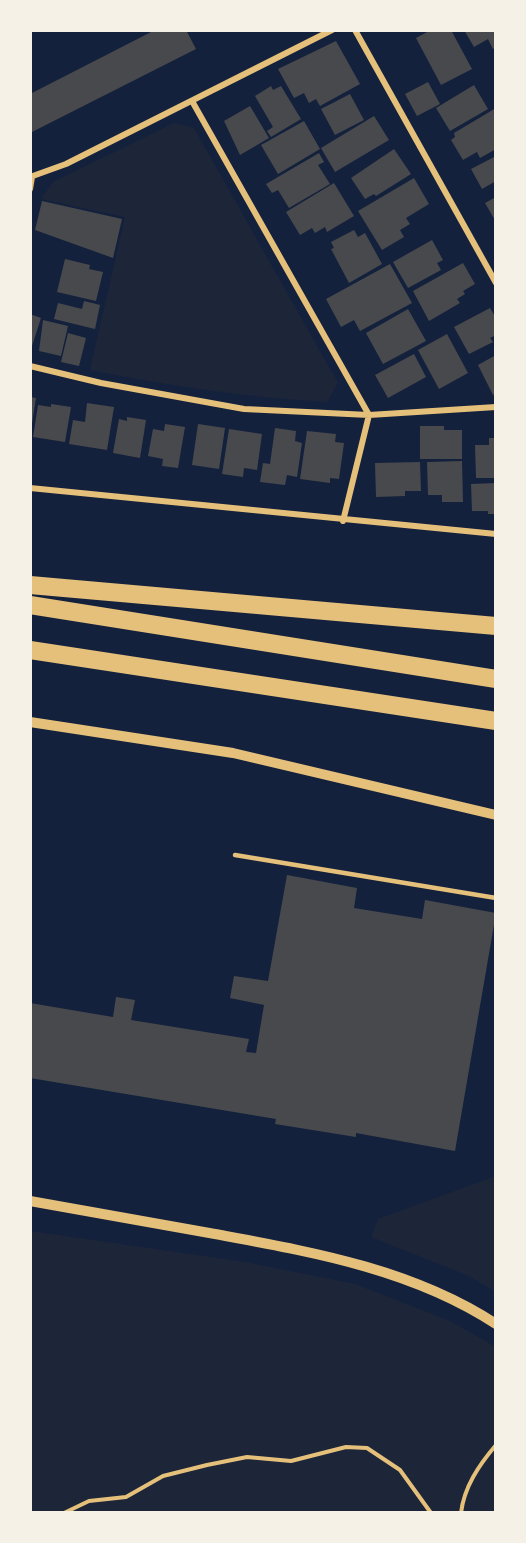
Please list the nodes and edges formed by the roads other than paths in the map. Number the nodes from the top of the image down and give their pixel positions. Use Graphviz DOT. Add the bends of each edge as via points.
graph roads {
  1 [pos="332,30"];
  2 [pos="355,30"];
  3 [pos="192,101"];
  4 [pos="31,177"];
  5 [pos="30,189"];
  6 [pos="496,283"];
  7 [pos="30,366"];
  8 [pos="496,407"];
  9 [pos="369,416"];
  10 [pos="30,488"];
  11 [pos="343,521"];
  12 [pos="496,534"];
  13 [pos="30,585"];
  14 [pos="30,605"];
  15 [pos="496,626"];
  16 [pos="30,650"];
  17 [pos="496,679"];
  18 [pos="496,721"];
  19 [pos="30,722"];
  20 [pos="496,815"];
  21 [pos="235,855"];
  22 [pos="496,898"];
  23 [pos="30,1201"];
  24 [pos="496,1324"];
  1 -- 3 [label="street"];
  2 -- 6 [label="street"];
  3 -- 4 [label="street" via="66,164"];
  3 -- 9 [label="street"];
  4 -- 5 [label="street"];
  7 -- 9 [label="street" via="244,409"];
  8 -- 9 [label="street"];
  9 -- 11 [label="street"];
  10 -- 11 [label="street"];
  11 -- 12 [label="street"];
  13 -- 15 [label="highway"];
  14 -- 17 [label="highway"];
  16 -- 18 [label="highway"];
  19 -- 20 [label="street" via="233,753"];
  21 -- 22 [label="lane"];
  23 -- 24 [label="street" via="333,1256 404,1279"];
}
